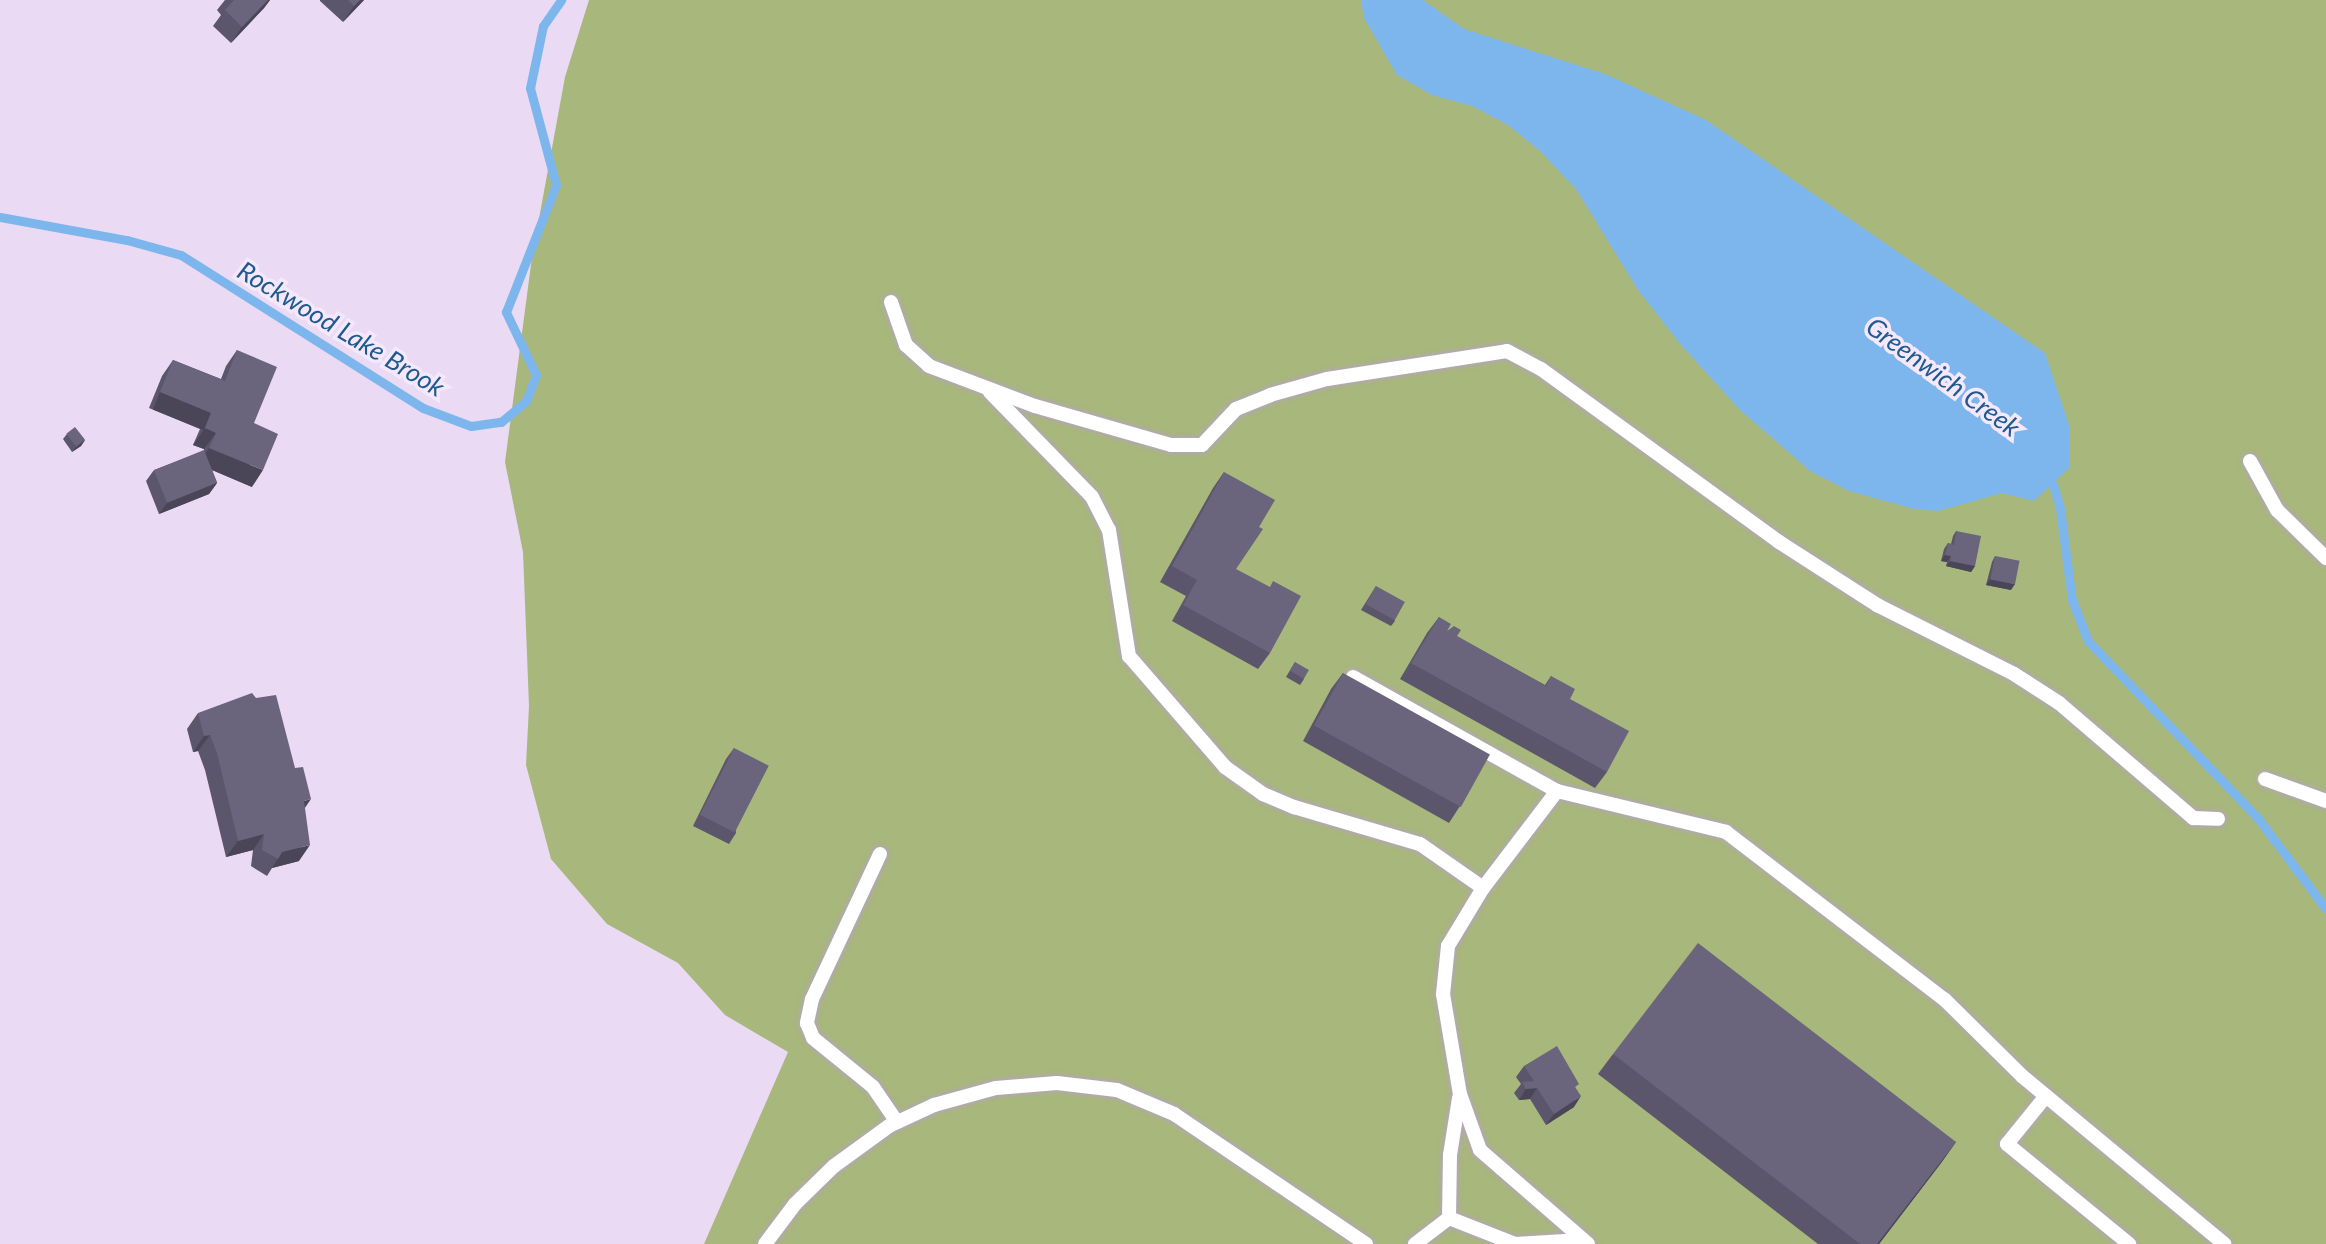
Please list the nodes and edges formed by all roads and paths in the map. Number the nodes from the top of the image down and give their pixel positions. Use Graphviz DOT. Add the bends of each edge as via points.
graph roads {
  1 [pos="891,302"];
  2 [pos="989,391"];
  3 [pos="2250,461"];
  4 [pos="2326,558"];
  5 [pos="1353,677"];
  6 [pos="2326,790"];
  7 [pos="1557,791"];
  8 [pos="2326,801"];
  9 [pos="2218,819"];
  10 [pos="880,854"];
  11 [pos="1483,888"];
  12 [pos="1460,1094"];
  13 [pos="2046,1096"];
  14 [pos="897,1122"];
  15 [pos="1449,1218"];
  16 [pos="1585,1242"];
  17 [pos="765,1244"];
  18 [pos="1366,1244"];
  19 [pos="1415,1244"];
  20 [pos="2129,1244"];
  21 [pos="2224,1244"];
  1 -- 2 [label="lane" via="906,345 929,366"];
  2 -- 9 [label="lane" via="1141,438 1202,445 1236,409 1270,395 1327,379 1507,351 1541,369 1779,542 1866,598 2059,702 2193,818"];
  2 -- 11 [label="lane" via="1092,497 1109,530 1129,656 1225,767 1262,794 1294,807 1420,844"];
  3 -- 4 [label="lane" via="2277,510"];
  5 -- 7 [label="lane"];
  6 -- 8 [label="lane" via="2265,779"];
  7 -- 11 [label="lane"];
  7 -- 13 [label="lane" via="1726,832 1945,1000"];
  10 -- 14 [label="lane" via="812,999 807,1023 813,1038 873,1087"];
  11 -- 12 [label="lane" via="1448,946 1443,993"];
  12 -- 15 [label="lane" via="1450,1155"];
  12 -- 16 [label="lane" via="1480,1150"];
  13 -- 20 [label="lane" via="2007,1144"];
  13 -- 21 [label="lane"];
  14 -- 17 [label="lane" via="834,1166 794,1204"];
  14 -- 18 [label="lane" via="934,1105 996,1088 1057,1083 1117,1090 1174,1114"];
  15 -- 16 [label="lane" via="1515,1244"];
  15 -- 19 [label="lane"];
}
